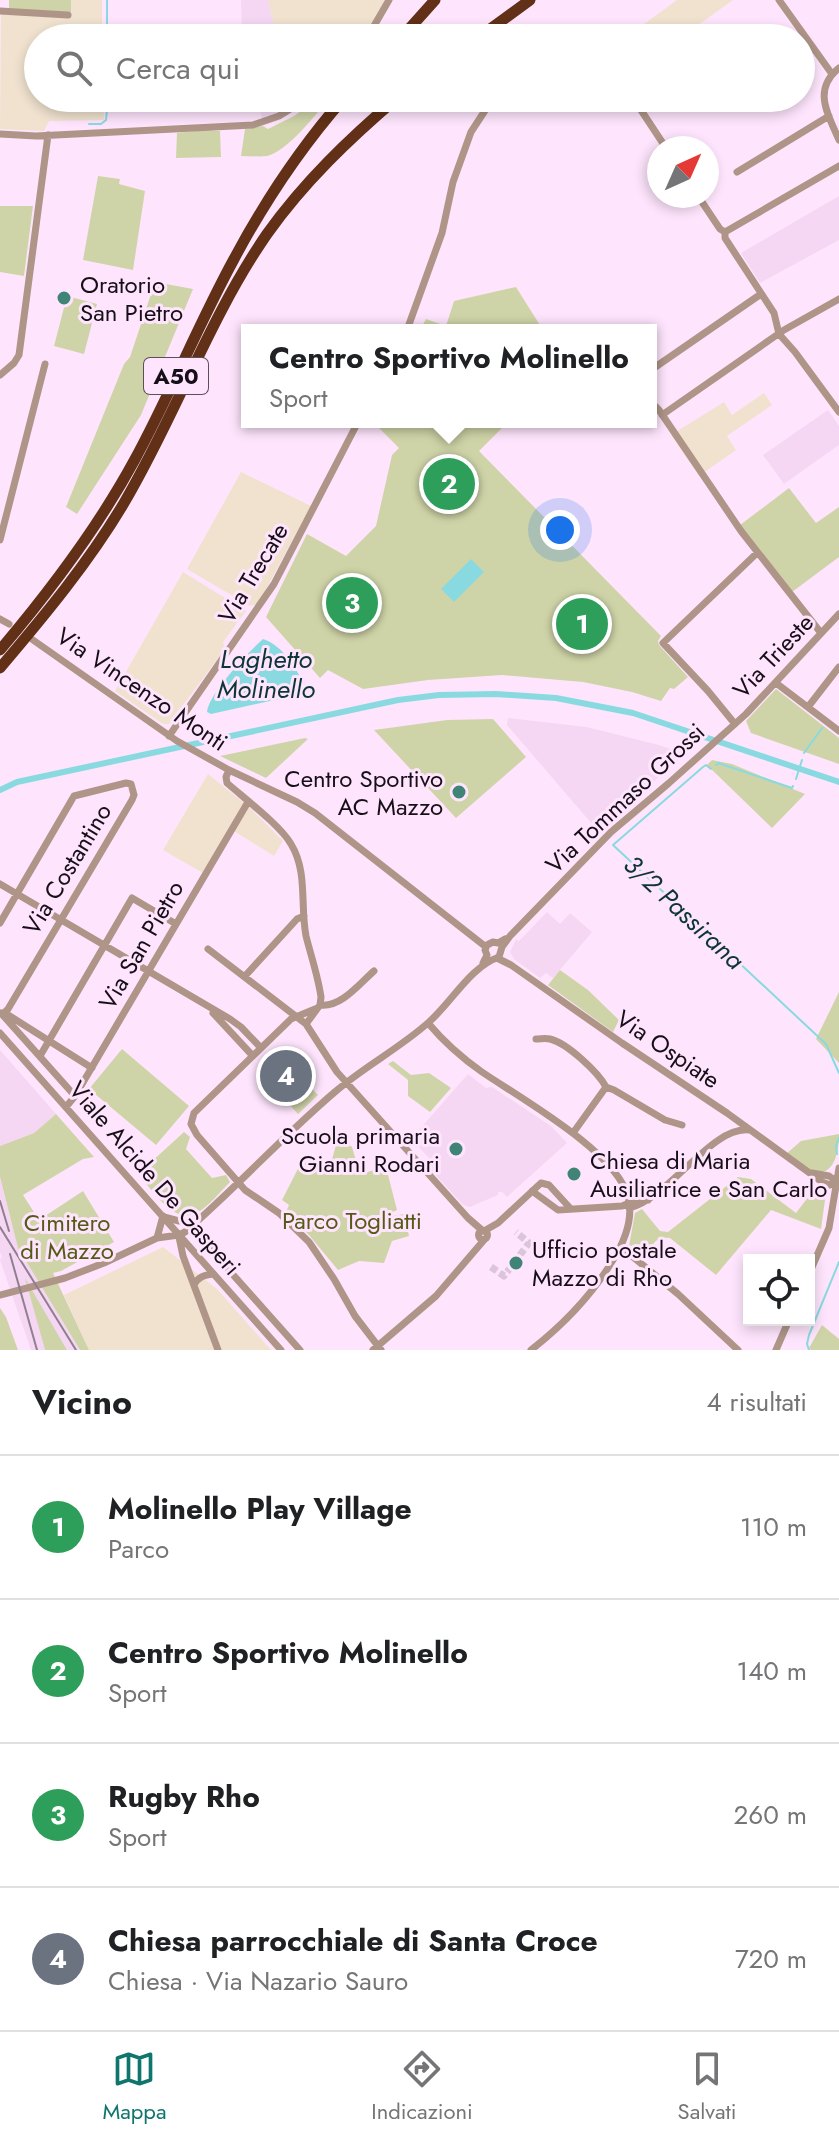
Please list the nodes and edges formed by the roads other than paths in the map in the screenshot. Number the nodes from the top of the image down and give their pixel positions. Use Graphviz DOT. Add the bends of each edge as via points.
graph roads {
  1 [pos="389,0"];
  2 [pos="435,0"];
  3 [pos="530,0"];
  4 [pos="779,0"];
  5 [pos="0,11"];
  6 [pos="68,15"];
  7 [pos="375,24"];
  8 [pos="414,24"];
  9 [pos="497,24"];
  10 [pos="798,24"];
  11 [pos="815,45"];
  12 [pos="836,71"];
  13 [pos="285,112"];
  14 [pos="333,112"];
  15 [pos="381,112"];
  16 [pos="484,112"];
  17 [pos="642,112"];
  18 [pos="829,116"];
  19 [pos="0,134"];
  20 [pos="48,135"];
  21 [pos="658,136"];
  22 [pos="839,140"];
  23 [pos="839,166"];
  24 [pos="737,172"];
  25 [pos="706,208"];
  26 [pos="725,232"];
  27 [pos="761,294"];
  28 [pos="839,299"];
  29 [pos="409,324"];
  30 [pos="779,334"];
  31 [pos="45,364"];
  32 [pos="657,366"];
  33 [pos="0,375"];
  34 [pos="657,409"];
  35 [pos="839,412"];
  36 [pos="662,415"];
  37 [pos="355,428"];
  38 [pos="0,540"];
  39 [pos="757,553"];
  40 [pos="839,614"];
  41 [pos="0,619"];
  42 [pos="9,624"];
  43 [pos="821,633"];
  44 [pos="33,640"];
  45 [pos="0,650"];
  46 [pos="839,667"];
  47 [pos="0,668"];
  48 [pos="776,683"];
  49 [pos="808,707"];
  50 [pos="735,724"];
  51 [pos="839,731"];
  52 [pos="169,736"];
  53 [pos="231,771"];
  54 [pos="248,802"];
  55 [pos="0,884"];
  56 [pos="17,894"];
  57 [pos="304,916"];
  58 [pos="60,919"];
  59 [pos="0,923"];
  60 [pos="176,924"];
  61 [pos="105,946"];
  62 [pos="208,949"];
  63 [pos="494,952"];
  64 [pos="149,971"];
  65 [pos="374,971"];
  66 [pos="245,976"];
  67 [pos="207,1005"];
  68 [pos="318,1007"];
  69 [pos="2,1012"];
  70 [pos="295,1016"];
  71 [pos="236,1023"];
  72 [pos="428,1023"];
  73 [pos="306,1024"];
  74 [pos="230,1030"];
  75 [pos="0,1033"];
  76 [pos="536,1039"];
  77 [pos="49,1041"];
  78 [pos="261,1048"];
  79 [pos="252,1055"];
  80 [pos="40,1056"];
  81 [pos="92,1068"];
  82 [pos="346,1083"];
  83 [pos="606,1087"];
  84 [pos="75,1096"];
  85 [pos="66,1107"];
  86 [pos="736,1120"];
  87 [pos="682,1125"];
  88 [pos="751,1131"];
  89 [pos="573,1133"];
  90 [pos="724,1136"];
  91 [pos="839,1168"];
  92 [pos="836,1181"];
  93 [pos="239,1182"];
  94 [pos="532,1191"];
  95 [pos="626,1191"];
  96 [pos="639,1199"];
  97 [pos="648,1200"];
  98 [pos="570,1208"];
  99 [pos="629,1209"];
  100 [pos="163,1216"];
  101 [pos="197,1221"];
  102 [pos="179,1235"];
  103 [pos="483,1235"];
  104 [pos="157,1238"];
  105 [pos="621,1247"];
  106 [pos="815,1260"];
  107 [pos="213,1274"];
  108 [pos="194,1285"];
  109 [pos="0,1295"];
  110 [pos="786,1326"];
  111 [pos="377,1349"];
  112 [pos="218,1350"];
  113 [pos="281,1350"];
  114 [pos="300,1350"];
  115 [pos="531,1350"];
  116 [pos="738,1350"];
  117 [pos="776,1350"];
  1 -- 7 [label="street"];
  2 -- 8 [label="highway"];
  3 -- 9 [label="highway"];
  4 -- 10 [label="street"];
  5 -- 6 [label="street"];
  11 -- 12 [label="street"];
  12 -- 18 [label="street" via="823,95"];
  13 -- 20 [label="street" via="253,125"];
  14 -- 45 [label="highway, A50" via="254,223 108,506"];
  15 -- 47 [label="highway, A50" via="331,157 268,233 219,315 118,513"];
  16 -- 29 [label="street" via="453,182 442,233"];
  17 -- 21 [label="street"];
  18 -- 22 [label="street"];
  18 -- 24 [label="street"];
  19 -- 20 [label="street"];
  20 -- 33 [label="street" via="19,355"];
  23 -- 26 [label="street"];
  25 -- 26 [label="street"];
  26 -- 27 [label="street"];
  27 -- 30 [label="street" via="774,313"];
  27 -- 32 [label="street"];
  28 -- 30 [label="street"];
  30 -- 35 [label="street"];
  30 -- 36 [label="street"];
  31 -- 38 [label="street"];
  34 -- 36 [label="street"];
  36 -- 39 [label="street"];
  37 -- 52 [label="street, Via Trecate" via="274,584"];
  39 -- 43 [label="street"];
  39 -- 50 [label="street" via="663,643"];
  40 -- 43 [label="street, Via Trieste"];
  41 -- 42 [label="street"];
  43 -- 48 [label="street, Via Trieste"];
  44 -- 52 [label="street, Via Vincenzo Monti"];
  46 -- 49 [label="street"];
  48 -- 49 [label="street"];
  48 -- 50 [label="street, Via Trieste"];
  49 -- 51 [label="street"];
  50 -- 63 [label="street, Via Tommaso Grossi" via="611,832"];
  52 -- 53 [label="street, Via Vincenzo Monti"];
  53 -- 54 [label="street, Via Vincenzo Monti" via="226,777 229,785"];
  53 -- 63 [label="street, Via Ospiate" via="315,813"];
  54 -- 57 [label="street, Via Vincenzo Monti" via="292,846 302,876"];
  54 -- 60 [label="street, Via San Pietro"];
  55 -- 56 [label="street"];
  56 -- 58 [label="street"];
  56 -- 58 [label="street, Via Costantino" via="74,796 131,784 132,800"];
  56 -- 59 [label="street"];
  57 -- 66 [label="street"];
  57 -- 68 [label="street, Via Vincenzo Monti" via="320,991"];
  58 -- 61 [label="street"];
  58 -- 69 [label="street, Via Costantino"];
  60 -- 61 [label="street" via="132,898"];
  60 -- 64 [label="street, Via San Pietro"];
  61 -- 64 [label="street"];
  61 -- 77 [label="street"];
  62 -- 66 [label="street"];
  63 -- 72 [label="street, Via Tommaso Grossi"];
  63 -- 86 [label="street, Via Ospiate"];
  64 -- 67 [label="street"];
  64 -- 81 [label="street, Via San Pietro"];
  65 -- 68 [label="street" via="335,1003"];
  66 -- 70 [label="street"];
  67 -- 71 [label="street"];
  67 -- 74 [label="street"];
  68 -- 70 [label="street"];
  68 -- 73 [label="street"];
  69 -- 77 [label="street"];
  69 -- 80 [label="street"];
  70 -- 73 [label="street"];
  70 -- 78 [label="street"];
  71 -- 74 [label="street"];
  71 -- 78 [label="street"];
  72 -- 82 [label="street, Via Tommaso Grossi"];
  72 -- 89 [label="street" via="474,1066"];
  73 -- 82 [label="street"];
  74 -- 79 [label="street"];
  75 -- 85 [label="street, Viale Alcide De Gasperi"];
  76 -- 83 [label="street" via="562,1046 591,1067"];
  77 -- 80 [label="street"];
  77 -- 81 [label="street"];
  78 -- 79 [label="street"];
  79 -- 93 [label="street" via="191,1119 197,1135"];
  80 -- 84 [label="street"];
  81 -- 84 [label="street, Via San Pietro"];
  82 -- 93 [label="street, Via Tommaso Grossi"];
  82 -- 103 [label="street"];
  83 -- 87 [label="street"];
  83 -- 89 [label="street"];
  84 -- 85 [label="street, Via San Pietro"];
  85 -- 100 [label="street, Viale Alcide De Gasperi"];
  86 -- 88 [label="street, Via Ospiate"];
  86 -- 90 [label="street"];
  88 -- 90 [label="street"];
  88 -- 92 [label="street, Via Ospiate" via="805,1171"];
  89 -- 95 [label="street" via="610,1167"];
  90 -- 97 [label="street"];
  91 -- 92 [label="street"];
  92 -- 106 [label="street" via="829,1228"];
  93 -- 101 [label="street, Via Tommaso Grossi"];
  93 -- 111 [label="street" via="309,1242"];
  94 -- 98 [label="street" via="556,1209"];
  94 -- 98 [label="street" via="546,1183"];
  94 -- 103 [label="street"];
  95 -- 96 [label="street"];
  95 -- 99 [label="street"];
  96 -- 97 [label="street"];
  96 -- 99 [label="street"];
  97 -- 99 [label="street"];
  98 -- 99 [label="street" via="616,1206 620,1200"];
  99 -- 105 [label="street"];
  100 -- 101 [label="street"];
  100 -- 102 [label="street, Viale Alcide De Gasperi"];
  100 -- 104 [label="street"];
  101 -- 102 [label="street, Via Tommaso Grossi"];
  101 -- 114 [label="street, Viale Alcide De Gasperi" via="203,1241"];
  102 -- 104 [label="street"];
  102 -- 107 [label="street, Viale Alcide De Gasperi"];
  102 -- 108 [label="street"];
  103 -- 111 [label="street" via="436,1296"];
  104 -- 109 [label="street" via="58,1280"];
  105 -- 115 [label="street" via="582,1303"];
  105 -- 116 [label="street"];
  107 -- 108 [label="street"];
  107 -- 113 [label="street, Viale Alcide De Gasperi"];
  108 -- 112 [label="street"];
  110 -- 117 [label="street"];
}
